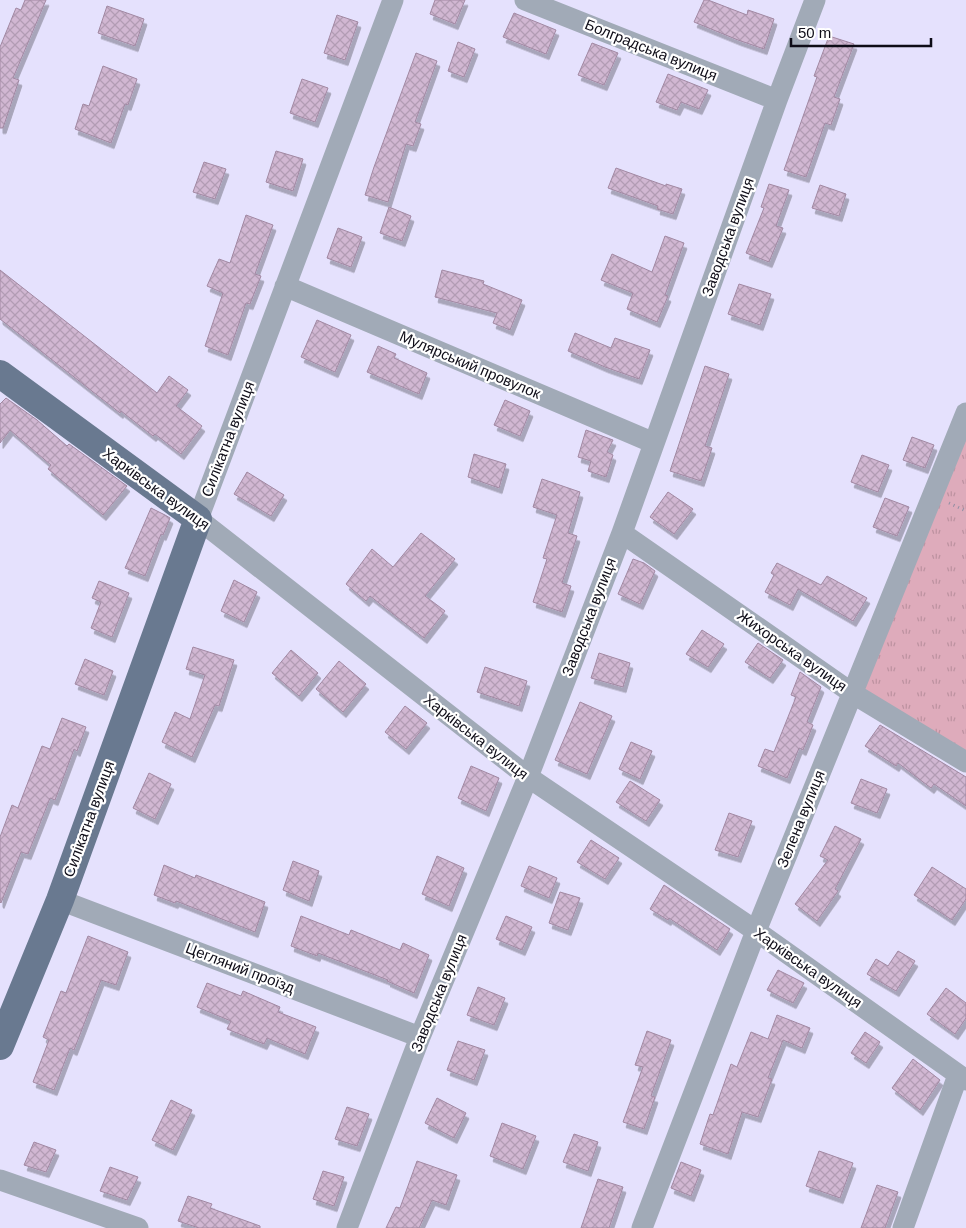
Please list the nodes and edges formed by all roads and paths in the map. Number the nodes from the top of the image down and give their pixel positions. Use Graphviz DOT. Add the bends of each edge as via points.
graph roads {
  1 [pos="393,0"];
  2 [pos="525,0"];
  3 [pos="815,0"];
  4 [pos="777,100"];
  5 [pos="286,286"];
  6 [pos="0,374"];
  7 [pos="966,413"];
  8 [pos="654,443"];
  9 [pos="198,519"];
  10 [pos="622,533"];
  11 [pos="852,693"];
  12 [pos="966,762"];
  13 [pos="528,777"];
  14 [pos="60,900"];
  15 [pos="756,931"];
  16 [pos="420,1037"];
  17 [pos="0,1046"];
  18 [pos="962,1078"];
  19 [pos="0,1180"];
  20 [pos="138,1228"];
  21 [pos="348,1228"];
  22 [pos="642,1228"];
  23 [pos="903,1228"];
  1 -- 5 [label="street, Силікатна вулиця"];
  2 -- 4 [label="street, Болградська вулиця"];
  3 -- 4 [label="street, Заводська вулиця"];
  4 -- 8 [label="street, Заводська вулиця"];
  5 -- 8 [label="street, Мулярський провулок"];
  5 -- 9 [label="street, Силікатна вулиця"];
  6 -- 9 [label="main road, Харківська вулиця"];
  7 -- 11 [label="street, Зелена вулиця"];
  8 -- 10 [label="street, Заводська вулиця"];
  9 -- 13 [label="street, Харківська вулиця"];
  9 -- 14 [label="main road, Силікатна вулиця"];
  10 -- 11 [label="street, Жихорська вулиця"];
  10 -- 13 [label="street, Заводська вулиця"];
  11 -- 12 [label="street, Жихорська вулиця"];
  11 -- 15 [label="street, Зелена вулиця"];
  13 -- 15 [label="street, Харківська вулиця"];
  13 -- 16 [label="street, Заводська вулиця"];
  14 -- 16 [label="street, Цегляний проїзд"];
  14 -- 17 [label="main road, Силікатна вулиця"];
  15 -- 18 [label="street, Харківська вулиця"];
  15 -- 22 [label="street, Зелена вулиця"];
  16 -- 21 [label="street, Заводська вулиця"];
  18 -- 23 [label="street"];
  19 -- 20 [label="street"];
}
